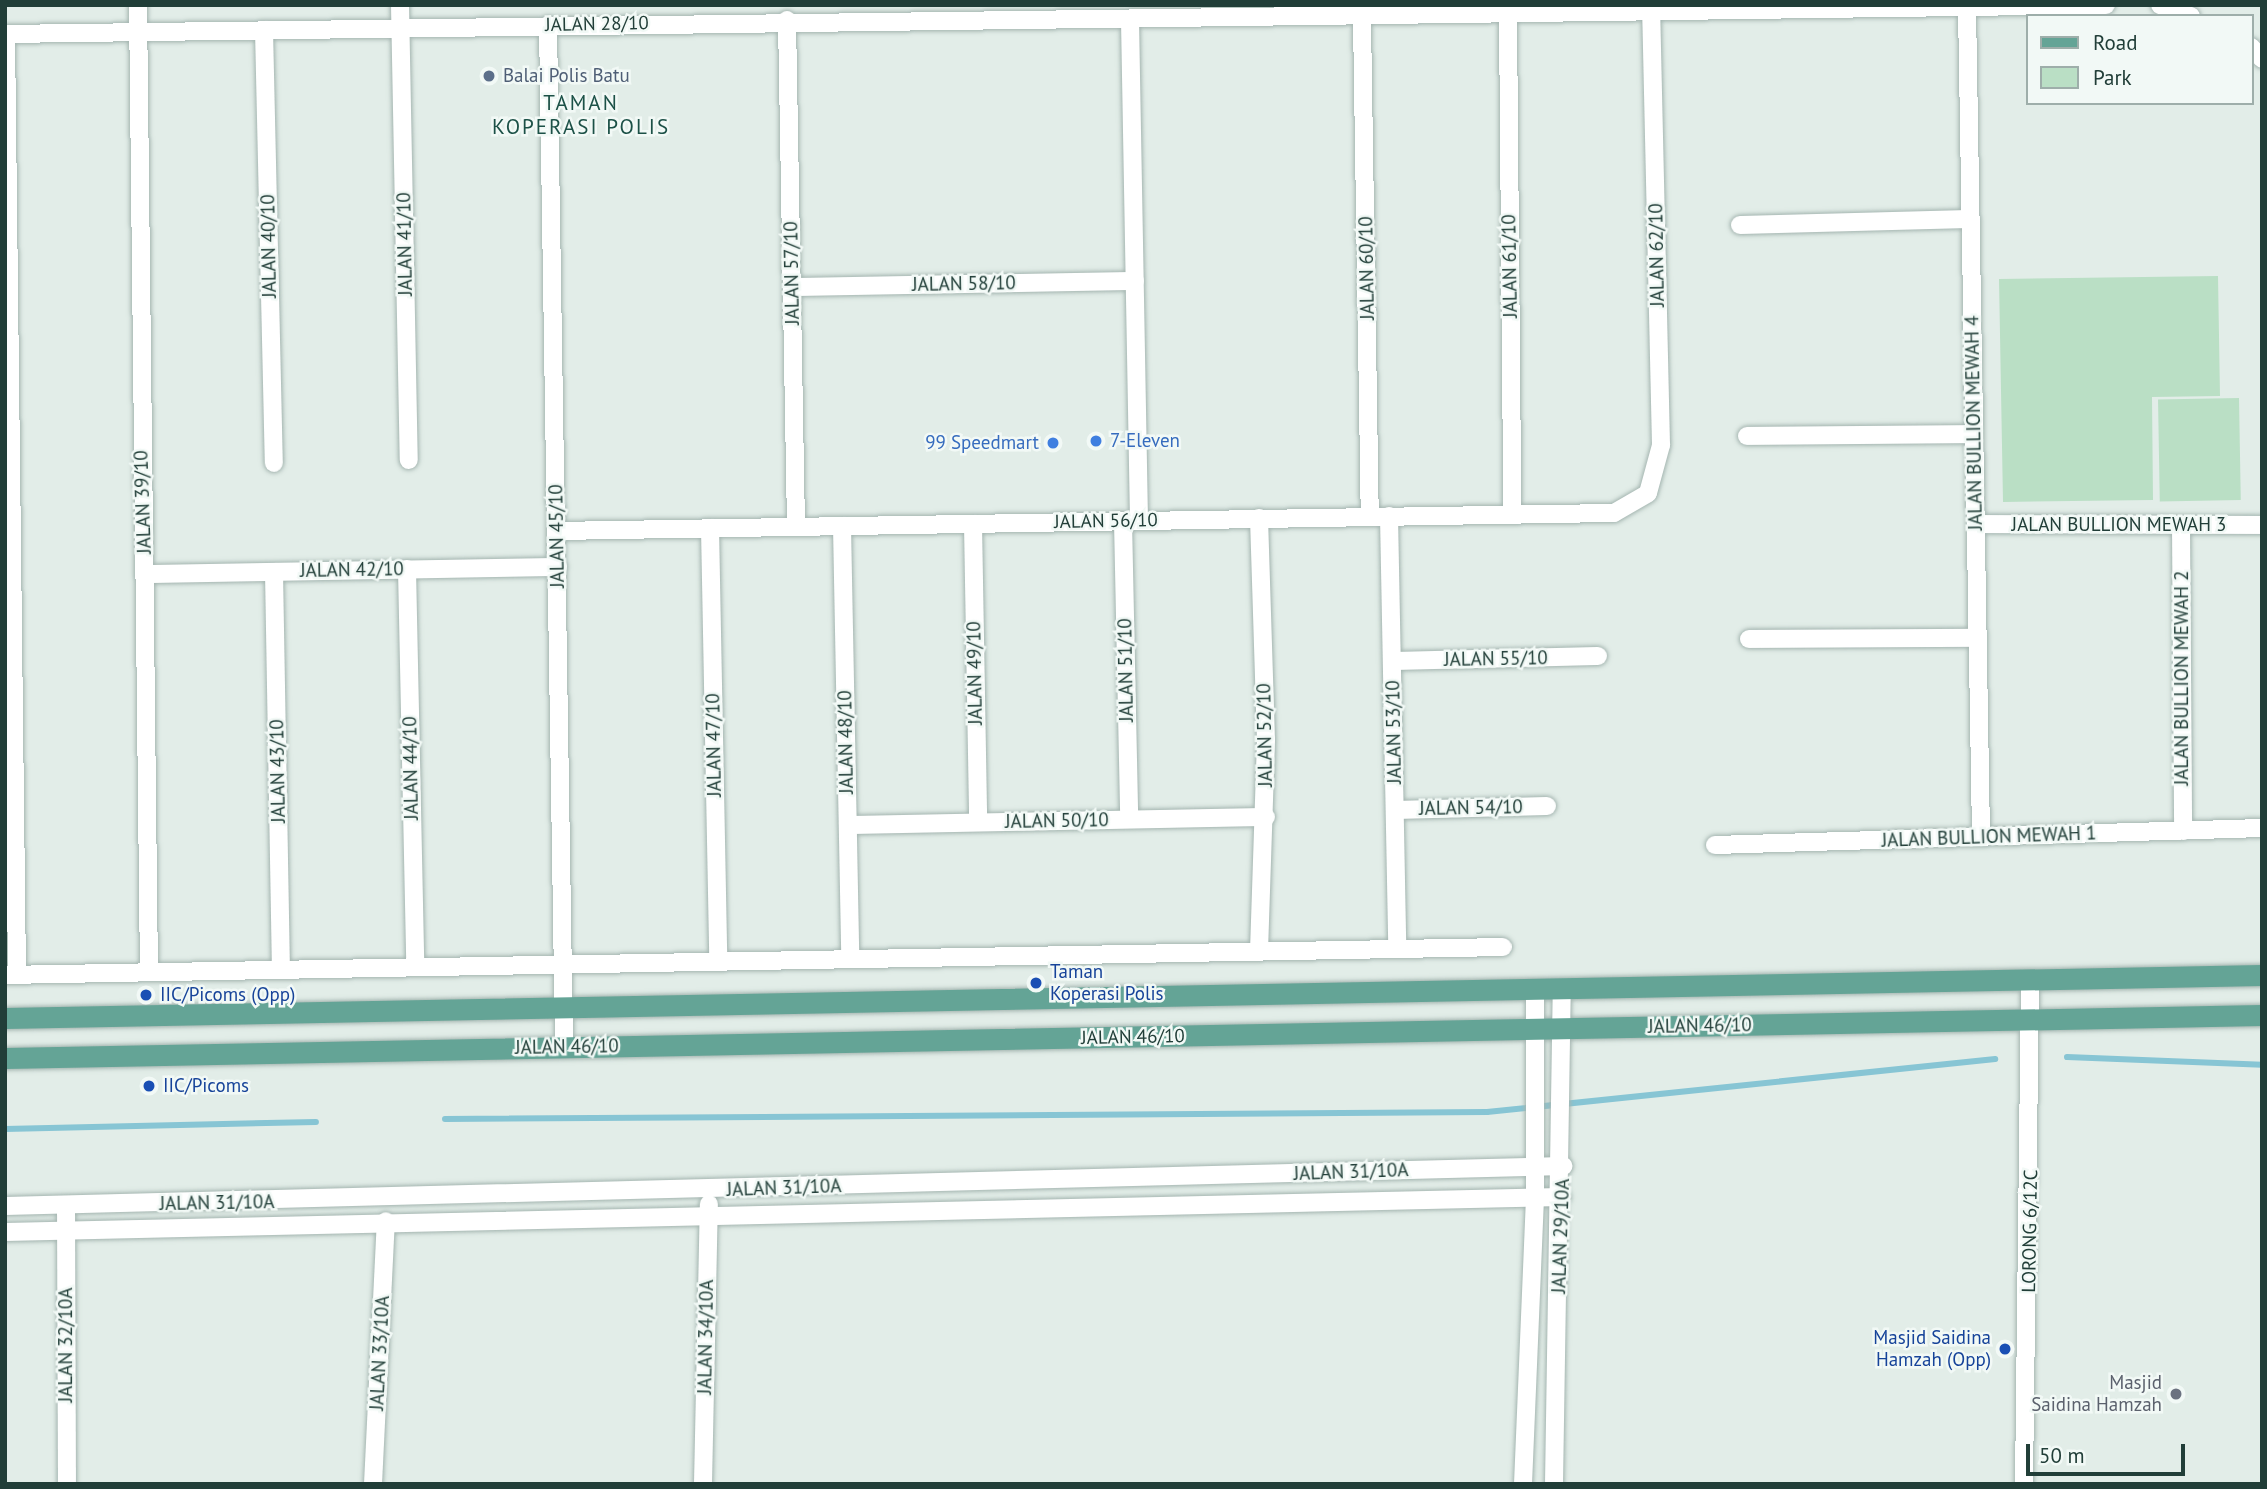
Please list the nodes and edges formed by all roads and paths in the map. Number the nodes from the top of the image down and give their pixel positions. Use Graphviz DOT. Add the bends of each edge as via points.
graph roads {
  1 [pos="138,5"];
  2 [pos="400,5"];
  3 [pos="2106,5"];
  4 [pos="2160,5"];
  5 [pos="1967,8"];
  6 [pos="834,13"];
  7 [pos="1651,14"];
  8 [pos="2185,14"];
  9 [pos="1508,17"];
  10 [pos="787,20"];
  11 [pos="1130,20"];
  12 [pos="1362,20"];
  13 [pos="548,25"];
  14 [pos="401,27"];
  15 [pos="264,30"];
  16 [pos="139,32"];
  17 [pos="6,34"];
  18 [pos="1969,219"];
  19 [pos="1740,225"];
  20 [pos="1135,281"];
  21 [pos="792,287"];
  22 [pos="1973,435"];
  23 [pos="1747,436"];
  24 [pos="409,460"];
  25 [pos="274,463"];
  26 [pos="1648,493"];
  27 [pos="1512,514"];
  28 [pos="1370,516"];
  29 [pos="1389,516"];
  30 [pos="1259,518"];
  31 [pos="1131,521"];
  32 [pos="973,524"];
  33 [pos="1976,524"];
  34 [pos="2181,525"];
  35 [pos="2262,525"];
  36 [pos="842,526"];
  37 [pos="796,527"];
  38 [pos="710,528"];
  39 [pos="557,531"];
  40 [pos="558,566"];
  41 [pos="407,569"];
  42 [pos="274,572"];
  43 [pos="145,574"];
  44 [pos="1977,638"];
  45 [pos="1749,639"];
  46 [pos="1598,656"];
  47 [pos="1393,662"];
  48 [pos="1548,806"];
  49 [pos="1395,810"];
  50 [pos="1266,817"];
  51 [pos="1129,819"];
  52 [pos="978,822"];
  53 [pos="848,825"];
  54 [pos="2262,828"];
  55 [pos="2183,831"];
  56 [pos="1981,837"];
  57 [pos="1715,845"];
  58 [pos="1503,947"];
  59 [pos="1398,949"];
  60 [pos="1259,951"];
  61 [pos="850,959"];
  62 [pos="718,961"];
  63 [pos="565,964"];
  64 [pos="415,967"];
  65 [pos="281,970"];
  66 [pos="149,972"];
  67 [pos="11,975"];
  68 [pos="2262,975"];
  69 [pos="2030,979"];
  70 [pos="1535,988"];
  71 [pos="1562,988"];
  72 [pos="566,1007"];
  73 [pos="2262,1015"];
  74 [pos="5,1018"];
  75 [pos="2031,1019"];
  76 [pos="1562,1028"];
  77 [pos="1535,1029"];
  78 [pos="564,1047"];
  79 [pos="5,1058"];
  80 [pos="1535,1166"];
  81 [pos="1563,1166"];
  82 [pos="709,1190"];
  83 [pos="1535,1197"];
  84 [pos="1562,1197"];
  85 [pos="65,1205"];
  86 [pos="5,1206"];
  87 [pos="708,1216"];
  88 [pos="386,1221"];
  89 [pos="65,1231"];
  90 [pos="5,1232"];
  91 [pos="67,1484"];
  92 [pos="373,1484"];
  93 [pos="704,1484"];
  94 [pos="1524,1484"];
  95 [pos="1554,1484"];
  96 [pos="2024,1484"];
  1 -- 16 [label="street, JALAN 39/10"];
  2 -- 14 [label="street, JALAN 41/10"];
  3 -- 5 [label="street, JALAN 28/10"];
  4 -- 8 [label="street"];
  5 -- 7 [label="street, JALAN 28/10"];
  5 -- 18 [label="street, JALAN BULLION MEWAH 4"];
  6 -- 10 [label="street, JALAN 28/10"];
  6 -- 11 [label="street, JALAN 28/10"];
  7 -- 9 [label="street, JALAN 28/10"];
  7 -- 26 [label="street, JALAN 62/10" via="1661,444"];
  9 -- 12 [label="street, JALAN 28/10"];
  9 -- 27 [label="street, JALAN 61/10"];
  10 -- 13 [label="street, JALAN 28/10"];
  10 -- 21 [label="street, JALAN 57/10"];
  11 -- 12 [label="street, JALAN 28/10"];
  11 -- 20 [label="street"];
  12 -- 28 [label="street, JALAN 60/10"];
  13 -- 14 [label="street, JALAN 28/10"];
  13 -- 39 [label="street, JALAN 45/10"];
  14 -- 15 [label="street, JALAN 28/10"];
  14 -- 24 [label="street, JALAN 41/10"];
  15 -- 16 [label="street, JALAN 28/10"];
  15 -- 25 [label="street, JALAN 40/10"];
  16 -- 17 [label="street, JALAN 28/10"];
  16 -- 43 [label="street, JALAN 39/10"];
  17 -- 67 [label="street"];
  18 -- 19 [label="street"];
  18 -- 22 [label="street, JALAN BULLION MEWAH 4"];
  20 -- 21 [label="street, JALAN 58/10"];
  20 -- 31 [label="street"];
  21 -- 37 [label="street, JALAN 57/10"];
  22 -- 23 [label="street"];
  22 -- 33 [label="street, JALAN BULLION MEWAH 4"];
  26 -- 27 [label="street, JALAN 56/10" via="1614,513"];
  27 -- 29 [label="street, JALAN 56/10"];
  28 -- 29 [label="street, JALAN 56/10"];
  28 -- 30 [label="street, JALAN 56/10"];
  29 -- 47 [label="street, JALAN 53/10"];
  30 -- 31 [label="street, JALAN 56/10"];
  30 -- 50 [label="street, JALAN 52/10"];
  31 -- 32 [label="street, JALAN 56/10"];
  31 -- 51 [label="street, JALAN 51/10"];
  32 -- 36 [label="street, JALAN 56/10"];
  32 -- 52 [label="street, JALAN 49/10"];
  33 -- 34 [label="street, JALAN BULLION MEWAH 3"];
  33 -- 44 [label="street, JALAN BULLION MEWAH 4"];
  34 -- 35 [label="street, JALAN BULLION MEWAH 3"];
  34 -- 55 [label="street, JALAN BULLION MEWAH 2"];
  36 -- 37 [label="street, JALAN 56/10"];
  36 -- 53 [label="street, JALAN 48/10"];
  37 -- 38 [label="street, JALAN 56/10"];
  38 -- 39 [label="street, JALAN 56/10"];
  38 -- 62 [label="street, JALAN 47/10"];
  39 -- 40 [label="street, JALAN 45/10"];
  40 -- 41 [label="street, JALAN 42/10"];
  40 -- 63 [label="street, JALAN 45/10"];
  41 -- 42 [label="street, JALAN 42/10"];
  41 -- 64 [label="street, JALAN 44/10"];
  42 -- 43 [label="street, JALAN 42/10"];
  42 -- 65 [label="street, JALAN 43/10"];
  43 -- 66 [label="street, JALAN 39/10"];
  44 -- 45 [label="street"];
  44 -- 56 [label="street, JALAN BULLION MEWAH 4"];
  46 -- 47 [label="street, JALAN 55/10"];
  47 -- 49 [label="street, JALAN 53/10"];
  48 -- 49 [label="street, JALAN 54/10"];
  49 -- 59 [label="street, JALAN 53/10"];
  50 -- 51 [label="street, JALAN 50/10"];
  50 -- 60 [label="street, JALAN 52/10"];
  51 -- 52 [label="street, JALAN 50/10"];
  52 -- 53 [label="street, JALAN 50/10"];
  53 -- 61 [label="street, JALAN 48/10"];
  54 -- 55 [label="street, JALAN BULLION MEWAH 1"];
  55 -- 56 [label="street, JALAN BULLION MEWAH 1"];
  56 -- 57 [label="street, JALAN BULLION MEWAH 1"];
  58 -- 59 [label="street"];
  59 -- 60 [label="street"];
  60 -- 61 [label="street"];
  61 -- 62 [label="street"];
  62 -- 63 [label="street"];
  63 -- 64 [label="street"];
  63 -- 72 [label="street, JALAN 45/10"];
  64 -- 65 [label="street"];
  65 -- 66 [label="street"];
  66 -- 67 [label="street"];
  68 -- 69 [label="main road, JALAN 46/10"];
  69 -- 71 [label="main road, JALAN 46/10"];
  69 -- 75 [label="street, LORONG 6/12C"];
  70 -- 71 [label="main road, JALAN 46/10"];
  70 -- 72 [label="main road, JALAN 46/10"];
  70 -- 77 [label="street, JALAN 29/10A"];
  71 -- 76 [label="street, JALAN 29/10A"];
  72 -- 74 [label="main road, JALAN 46/10"];
  72 -- 78 [label="street, JALAN 45/10"];
  73 -- 75 [label="main road, JALAN 46/10"];
  75 -- 76 [label="main road, JALAN 46/10"];
  75 -- 96 [label="street, LORONG 6/12C"];
  76 -- 77 [label="main road, JALAN 46/10"];
  76 -- 81 [label="street, JALAN 29/10A"];
  77 -- 78 [label="main road, JALAN 46/10"];
  77 -- 80 [label="street, JALAN 29/10A"];
  78 -- 79 [label="main road, JALAN 46/10"];
  80 -- 81 [label="street, JALAN 31/10A"];
  80 -- 82 [label="street, JALAN 31/10A"];
  80 -- 83 [label="street, JALAN 29/10A"];
  81 -- 84 [label="street, JALAN 29/10A"];
  82 -- 85 [label="street, JALAN 31/10A"];
  82 -- 87 [label="street, JALAN 34/10A"];
  83 -- 84 [label="street, JALAN 31/10A"];
  83 -- 87 [label="street, JALAN 31/10A"];
  83 -- 94 [label="street, JALAN 29/10A"];
  84 -- 95 [label="street, JALAN 29/10A"];
  85 -- 86 [label="street, JALAN 31/10A"];
  85 -- 89 [label="street, JALAN 32/10A"];
  87 -- 88 [label="street, JALAN 31/10A"];
  87 -- 93 [label="street, JALAN 34/10A"];
  88 -- 89 [label="street, JALAN 31/10A"];
  88 -- 92 [label="street, JALAN 33/10A"];
  89 -- 90 [label="street, JALAN 31/10A"];
  89 -- 91 [label="street, JALAN 32/10A"];
}
